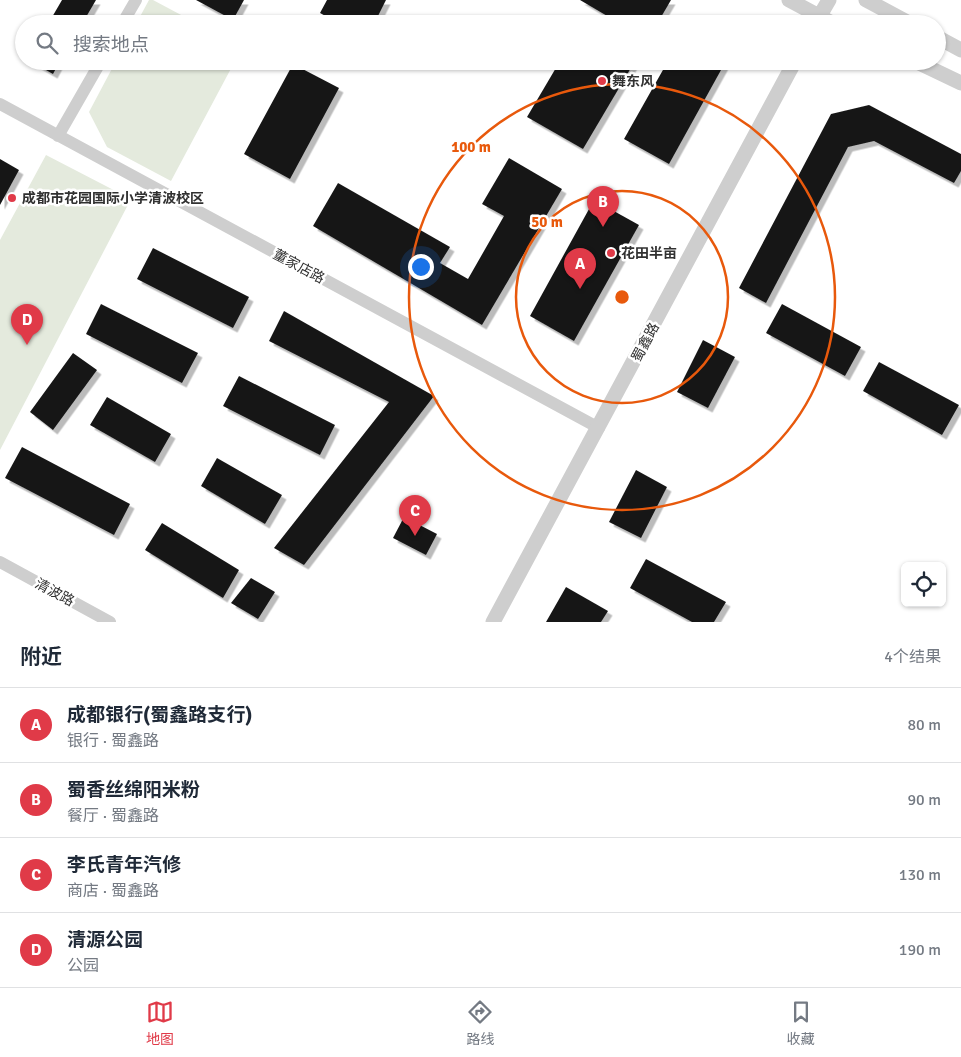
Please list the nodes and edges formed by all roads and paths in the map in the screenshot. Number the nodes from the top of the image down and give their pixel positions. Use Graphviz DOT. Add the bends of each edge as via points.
graph roads {
  1 [pos="136,0"];
  2 [pos="789,0"];
  3 [pos="829,0"];
  4 [pos="866,0"];
  5 [pos="127,15"];
  6 [pos="810,15"];
  7 [pos="820,15"];
  8 [pos="894,15"];
  9 [pos="946,42"];
  10 [pos="961,50"];
  11 [pos="96,70"];
  12 [pos="790,70"];
  13 [pos="934,70"];
  14 [pos="961,83"];
  15 [pos="0,104"];
  16 [pos="58,136"];
  17 [pos="598,428"];
  18 [pos="0,562"];
  19 [pos="110,622"];
  20 [pos="493,622"];
  1 -- 5 [label="street"];
  2 -- 6 [label="street"];
  3 -- 7 [label="street"];
  4 -- 8 [label="street"];
  9 -- 10 [label="street"];
  11 -- 16 [label="street"];
  12 -- 17 [label="street, 蜀鑫路"];
  13 -- 14 [label="street"];
  15 -- 16 [label="street, 董家店路"];
  16 -- 17 [label="street, 董家店路"];
  17 -- 20 [label="street, 蜀鑫路"];
  18 -- 19 [label="street, 清波路"];
}
